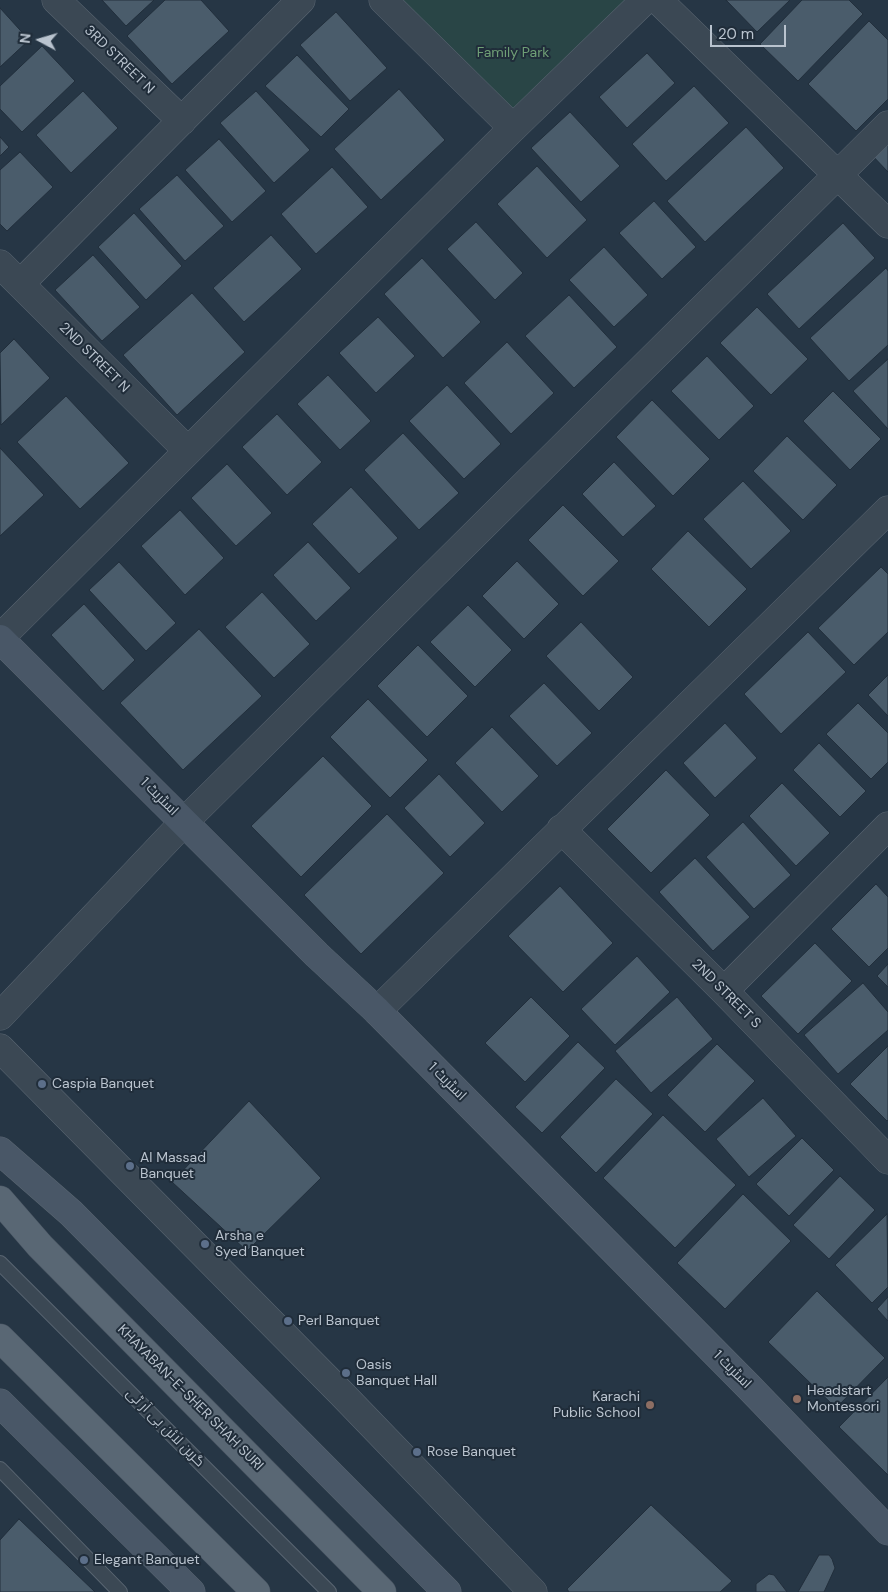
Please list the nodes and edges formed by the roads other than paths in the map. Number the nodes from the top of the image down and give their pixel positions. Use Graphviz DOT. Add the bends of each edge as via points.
graph roads {
  1 [pos="56,0"];
  2 [pos="301,0"];
  3 [pos="383,0"];
  4 [pos="645,0"];
  5 [pos="658,0"];
  6 [pos="182,121"];
  7 [pos="888,125"];
  8 [pos="513,128"];
  9 [pos="836,175"];
  10 [pos="888,224"];
  11 [pos="0,264"];
  12 [pos="20,284"];
  13 [pos="188,451"];
  14 [pos="888,510"];
  15 [pos="0,638"];
  16 [pos="184,822"];
  17 [pos="888,826"];
  18 [pos="561,829"];
  19 [pos="724,991"];
  20 [pos="377,1011"];
  21 [pos="0,1016"];
  22 [pos="0,1048"];
  23 [pos="0,1151"];
  24 [pos="888,1160"];
  25 [pos="0,1200"];
  26 [pos="0,1263"];
  27 [pos="0,1338"];
  28 [pos="0,1403"];
  29 [pos="0,1469"];
  30 [pos="888,1532"];
  31 [pos="120,1592"];
  32 [pos="191,1592"];
  33 [pos="256,1592"];
  34 [pos="329,1592"];
  35 [pos="382,1592"];
  36 [pos="447,1592"];
  37 [pos="533,1592"];
  1 -- 6 [label="street, 3RD STREET N"];
  2 -- 6 [label="street"];
  3 -- 8 [label="street"];
  4 -- 8 [label="street"];
  5 -- 9 [label="street"];
  6 -- 12 [label="street"];
  7 -- 9 [label="street"];
  8 -- 13 [label="street"];
  9 -- 10 [label="street"];
  9 -- 16 [label="street"];
  11 -- 12 [label="street, 2ND STREET N"];
  12 -- 13 [label="street, 2ND STREET N"];
  13 -- 15 [label="street"];
  14 -- 18 [label="street"];
  15 -- 16 [label="street, اسٹریٹ 1"];
  16 -- 20 [label="street, اسٹریٹ 1"];
  16 -- 21 [label="street"];
  17 -- 19 [label="street"];
  18 -- 19 [label="street, 2ND STREET S"];
  18 -- 20 [label="street"];
  19 -- 24 [label="street, 2ND STREET S"];
  20 -- 30 [label="street, اسٹریٹ 1"];
  22 -- 37 [label="street"];
  23 -- 36 [label="street" via="72,1213"];
  25 -- 35 [label="main road, KHAYABAN-E-SHER SHAH SURI" via="40,1246"];
  26 -- 34 [label="lane, گرین لائن بی آر ٹی"];
  27 -- 33 [label="main road"];
  28 -- 32 [label="street"];
  29 -- 31 [label="lane"];
}
